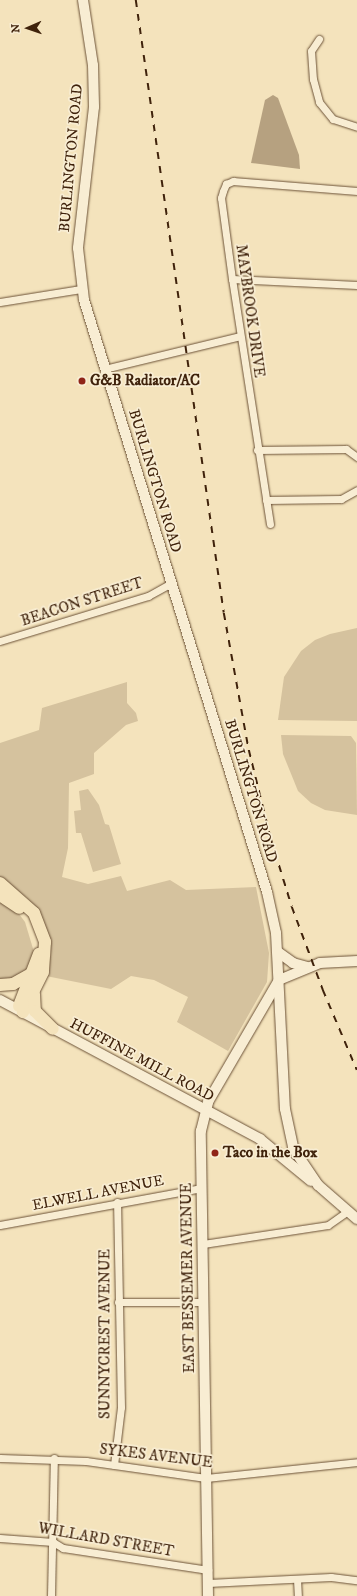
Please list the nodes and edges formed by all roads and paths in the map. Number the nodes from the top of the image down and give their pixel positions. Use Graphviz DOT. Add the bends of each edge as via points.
graph roads {
  1 [pos="83,0"];
  2 [pos="319,39"];
  3 [pos="357,127"];
  4 [pos="357,192"];
  5 [pos="232,279"];
  6 [pos="357,285"];
  7 [pos="81,289"];
  8 [pos="0,302"];
  9 [pos="240,336"];
  10 [pos="104,369"];
  11 [pos="257,450"];
  12 [pos="357,457"];
  13 [pos="357,490"];
  14 [pos="266,500"];
  15 [pos="270,524"];
  16 [pos="170,584"];
  17 [pos="0,641"];
  18 [pos="0,883"];
  19 [pos="0,895"];
  20 [pos="278,957"];
  21 [pos="357,961"];
  22 [pos="307,967"];
  23 [pos="34,972"];
  24 [pos="279,980"];
  25 [pos="0,985"];
  26 [pos="34,994"];
  27 [pos="0,1000"];
  28 [pos="20,1011"];
  29 [pos="53,1029"];
  30 [pos="205,1111"];
  31 [pos="270,1147"];
  32 [pos="295,1151"];
  33 [pos="280,1155"];
  34 [pos="318,1185"];
  35 [pos="202,1188"];
  36 [pos="118,1202"];
  37 [pos="348,1211"];
  38 [pos="357,1219"];
  39 [pos="0,1225"];
  40 [pos="203,1244"];
  41 [pos="118,1302"];
  42 [pos="204,1302"];
  43 [pos="0,1458"];
  44 [pos="54,1458"];
  45 [pos="357,1462"];
  46 [pos="114,1465"];
  47 [pos="206,1478"];
  48 [pos="0,1538"];
  49 [pos="54,1542"];
  50 [pos="208,1570"];
  51 [pos="297,1579"];
  52 [pos="357,1580"];
  53 [pos="208,1583"];
  54 [pos="51,1596"];
  55 [pos="208,1596"];
  56 [pos="298,1596"];
  1 -- 7 [label="main road, BURLINGTON ROAD" via="93,65 94,107 79,233"];
  2 -- 3 [label="street" via="311,51 313,79 319,102 334,119"];
  4 -- 5 [label="street, MAYBROOK DRIVE" via="233,181 226,184 221,198"];
  5 -- 6 [label="street"];
  5 -- 9 [label="street, MAYBROOK DRIVE"];
  7 -- 8 [label="street"];
  7 -- 10 [label="main road, BURLINGTON ROAD"];
  9 -- 10 [label="street"];
  9 -- 11 [label="street, MAYBROOK DRIVE"];
  10 -- 16 [label="main road, BURLINGTON ROAD"];
  11 -- 12 [label="street" via="346,449"];
  11 -- 14 [label="street, MAYBROOK DRIVE"];
  13 -- 14 [label="street" via="341,499"];
  14 -- 15 [label="street, MAYBROOK DRIVE"];
  16 -- 17 [label="street, BEACON STREET" via="148,596"];
  16 -- 20 [label="main road, BURLINGTON ROAD" via="266,892"];
  18 -- 26 [label="highway" via="30,908 43,933 45,960"];
  19 -- 23 [label="highway" via="21,909 34,929 39,948"];
  20 -- 22 [label="main road"];
  20 -- 24 [label="main road, BURLINGTON ROAD"];
  21 -- 22 [label="main road" via="332,961"];
  22 -- 24 [label="main road"];
  23 -- 25 [label="highway" via="13,984"];
  23 -- 28 [label="highway"];
  24 -- 30 [label="main road, EAST BESSEMER AVENUE" via="231,1060"];
  24 -- 32 [label="main road, BURLINGTON ROAD" via="285,1109"];
  26 -- 28 [label="highway"];
  26 -- 29 [label="highway" via="36,1012"];
  27 -- 28 [label="main road, HUFFINE MILL ROAD"];
  28 -- 29 [label="main road, HUFFINE MILL ROAD"];
  29 -- 30 [label="main road, HUFFINE MILL ROAD"];
  30 -- 31 [label="main road, HUFFINE MILL ROAD" via="242,1129"];
  30 -- 35 [label="main road, EAST BESSEMER AVENUE" via="200,1146"];
  31 -- 32 [label="main road"];
  31 -- 33 [label="main road, HUFFINE MILL ROAD"];
  32 -- 33 [label="main road"];
  32 -- 34 [label="main road"];
  33 -- 34 [label="main road, HUFFINE MILL ROAD"];
  34 -- 37 [label="main road"];
  35 -- 36 [label="street, ELWELL AVENUE"];
  35 -- 40 [label="main road, EAST BESSEMER AVENUE"];
  36 -- 39 [label="street, ELWELL AVENUE"];
  36 -- 41 [label="street, SUNNYCREST AVENUE"];
  37 -- 38 [label="main road"];
  37 -- 40 [label="street" via="328,1225"];
  40 -- 42 [label="main road, EAST BESSEMER AVENUE"];
  41 -- 42 [label="street"];
  41 -- 46 [label="street, SUNNYCREST AVENUE" via="121,1407"];
  42 -- 47 [label="main road, EAST BESSEMER AVENUE"];
  43 -- 44 [label="street, SYKES AVENUE"];
  44 -- 46 [label="street, SYKES AVENUE"];
  44 -- 49 [label="street"];
  45 -- 47 [label="street, SYKES AVENUE"];
  46 -- 47 [label="street, SYKES AVENUE"];
  47 -- 50 [label="main road, EAST BESSEMER AVENUE"];
  48 -- 49 [label="street, WILLARD STREET"];
  49 -- 50 [label="street, WILLARD STREET" via="63,1548"];
  49 -- 54 [label="street"];
  50 -- 53 [label="main road, EAST BESSEMER AVENUE"];
  51 -- 52 [label="street" via="331,1577"];
  51 -- 53 [label="street"];
  51 -- 56 [label="street"];
  53 -- 55 [label="main road, EAST BESSEMER AVENUE"];
}
